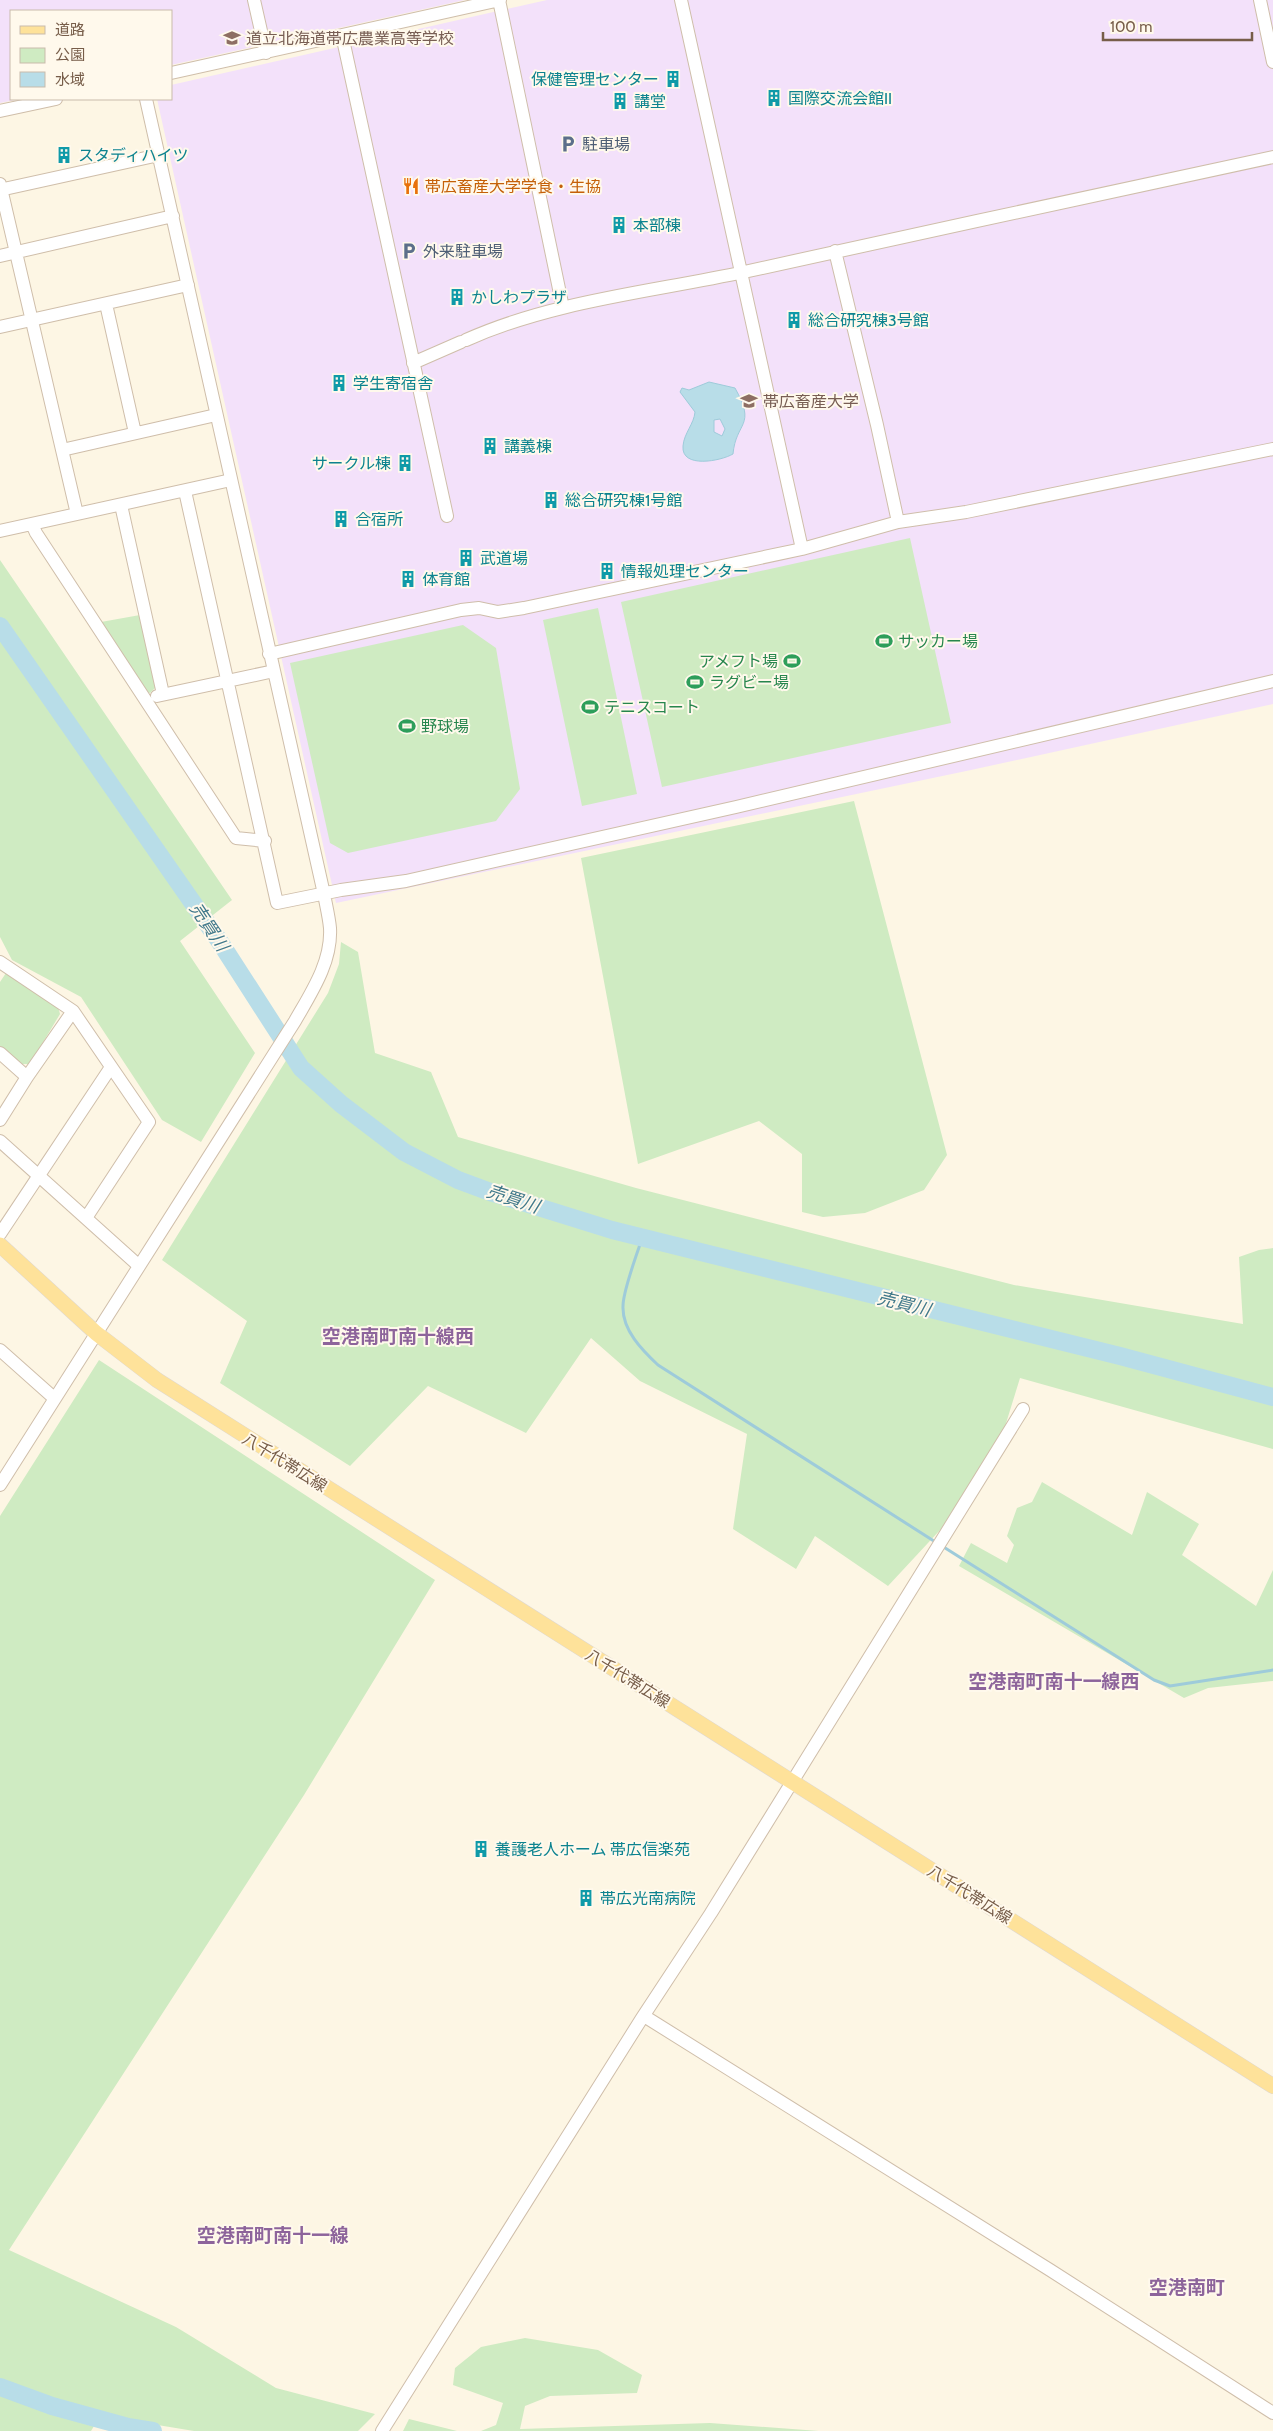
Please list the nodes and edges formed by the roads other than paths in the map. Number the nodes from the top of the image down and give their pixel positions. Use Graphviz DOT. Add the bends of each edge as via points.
graph roads {
  1 [pos="254,0"];
  2 [pos="499,0"];
  3 [pos="681,0"];
  4 [pos="1260,0"];
  5 [pos="342,35"];
  6 [pos="266,53"];
  7 [pos="1273,62"];
  8 [pos="172,73"];
  9 [pos="51,100"];
  10 [pos="146,100"];
  11 [pos="0,111"];
  12 [pos="159,155"];
  13 [pos="1273,157"];
  14 [pos="1,188"];
  15 [pos="173,216"];
  16 [pos="835,251"];
  17 [pos="17,253"];
  18 [pos="0,256"];
  19 [pos="742,272"];
  20 [pos="188,286"];
  21 [pos="106,304"];
  22 [pos="563,308"];
  23 [pos="32,320"];
  24 [pos="0,327"];
  25 [pos="413,363"];
  26 [pos="216,415"];
  27 [pos="135,433"];
  28 [pos="1273,449"];
  29 [pos="62,450"];
  30 [pos="231,480"];
  31 [pos="185,491"];
  32 [pos="122,506"];
  33 [pos="77,514"];
  34 [pos="447,516"];
  35 [pos="898,522"];
  36 [pos="32,524"];
  37 [pos="0,531"];
  38 [pos="802,549"];
  39 [pos="269,654"];
  40 [pos="274,671"];
  41 [pos="228,680"];
  42 [pos="1273,681"];
  43 [pos="163,694"];
  44 [pos="147,701"];
  45 [pos="265,841"];
  46 [pos="324,894"];
  47 [pos="0,962"];
  48 [pos="73,1010"];
  49 [pos="0,1053"];
  50 [pos="111,1067"];
  51 [pos="26,1077"];
  52 [pos="0,1120"];
  53 [pos="0,1141"];
  54 [pos="40,1176"];
  55 [pos="86,1218"];
  56 [pos="0,1234"];
  57 [pos="0,1246"];
  58 [pos="138,1265"];
  59 [pos="96,1333"];
  60 [pos="0,1350"];
  61 [pos="54,1398"];
  62 [pos="1023,1408"];
  63 [pos="0,1485"];
  64 [pos="792,1782"];
  65 [pos="644,2016"];
  66 [pos="1273,2086"];
  67 [pos="1273,2413"];
  68 [pos="382,2431"];
  1 -- 6 [label="street"];
  2 -- 5 [label="street"];
  2 -- 22 [label="street"];
  3 -- 19 [label="street"];
  4 -- 7 [label="street"];
  5 -- 6 [label="street"];
  5 -- 25 [label="street"];
  6 -- 8 [label="street"];
  9 -- 11 [label="street"];
  10 -- 12 [label="street"];
  12 -- 14 [label="street"];
  12 -- 15 [label="street"];
  13 -- 16 [label="street"];
  14 -- 17 [label="street"];
  15 -- 17 [label="street"];
  15 -- 20 [label="street"];
  16 -- 19 [label="street"];
  16 -- 35 [label="street"];
  17 -- 18 [label="street"];
  17 -- 23 [label="street"];
  19 -- 22 [label="street"];
  19 -- 38 [label="street"];
  20 -- 21 [label="street"];
  20 -- 26 [label="street"];
  21 -- 23 [label="street"];
  21 -- 27 [label="street"];
  22 -- 25 [label="street" via="496,326"];
  23 -- 24 [label="street"];
  23 -- 29 [label="street"];
  25 -- 34 [label="street"];
  26 -- 27 [label="street"];
  26 -- 30 [label="street"];
  27 -- 29 [label="street"];
  28 -- 35 [label="street" via="966,512"];
  29 -- 33 [label="street"];
  30 -- 31 [label="street"];
  30 -- 39 [label="street"];
  31 -- 32 [label="street"];
  31 -- 41 [label="street"];
  32 -- 33 [label="street"];
  32 -- 43 [label="street"];
  33 -- 36 [label="street"];
  35 -- 38 [label="street"];
  36 -- 37 [label="street"];
  36 -- 44 [label="street"];
  38 -- 39 [label="street" via="498,612 479,608 461,610"];
  39 -- 40 [label="street"];
  40 -- 41 [label="street"];
  40 -- 46 [label="street"];
  41 -- 43 [label="street"];
  41 -- 45 [label="street"];
  42 -- 46 [label="street" via="474,866"];
  43 -- 44 [label="street"];
  44 -- 45 [label="street" via="236,838"];
  45 -- 46 [label="street" via="277,903"];
  46 -- 58 [label="street" via="330,928 320,977"];
  47 -- 48 [label="street"];
  48 -- 50 [label="street"];
  48 -- 51 [label="street"];
  49 -- 51 [label="street"];
  50 -- 54 [label="street"];
  50 -- 55 [label="street" via="149,1122"];
  51 -- 52 [label="street"];
  53 -- 54 [label="street"];
  54 -- 55 [label="street"];
  54 -- 56 [label="street"];
  55 -- 58 [label="street"];
  57 -- 59 [label="main road, 八千代帯広線"];
  58 -- 59 [label="street"];
  59 -- 61 [label="street"];
  59 -- 64 [label="main road, 八千代帯広線" via="157,1380 205,1411"];
  60 -- 61 [label="street"];
  61 -- 63 [label="street"];
  62 -- 64 [label="street"];
  64 -- 65 [label="street"];
  64 -- 66 [label="main road, 八千代帯広線"];
  65 -- 67 [label="street"];
  65 -- 68 [label="street"];
}
